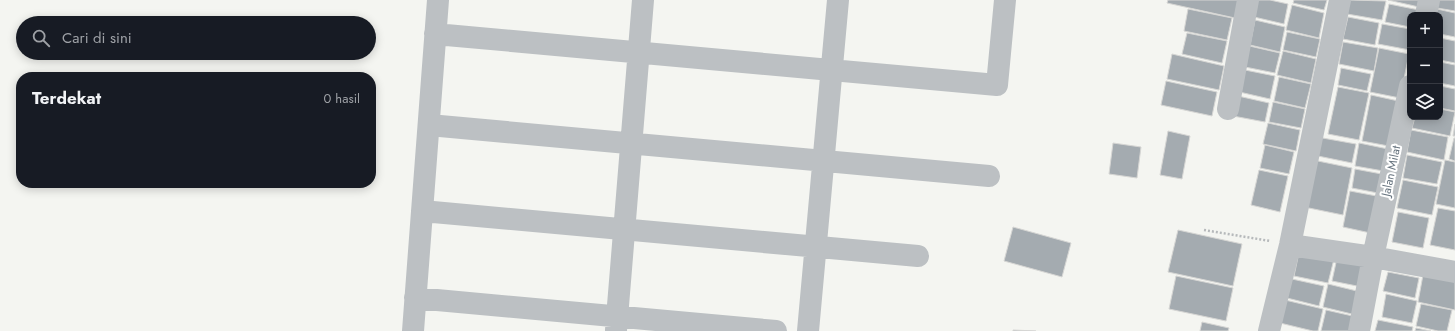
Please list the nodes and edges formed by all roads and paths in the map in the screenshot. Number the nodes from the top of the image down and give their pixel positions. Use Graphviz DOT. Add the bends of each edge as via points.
graph roads {
  1 [pos="438,0"];
  2 [pos="643,0"];
  3 [pos="838,0"];
  4 [pos="1005,0"];
  5 [pos="1248,0"];
  6 [pos="1340,0"];
  7 [pos="1429,0"];
  8 [pos="1427,12"];
  9 [pos="435,34"];
  10 [pos="639,53"];
  11 [pos="831,70"];
  12 [pos="1407,100"];
  13 [pos="1228,109"];
  14 [pos="429,125"];
  15 [pos="632,143"];
  16 [pos="823,161"];
  17 [pos="989,176"];
  18 [pos="422,211"];
  19 [pos="624,229"];
  20 [pos="1204,230"];
  21 [pos="1290,245"];
  22 [pos="815,247"];
  23 [pos="918,256"];
  24 [pos="1373,257"];
  25 [pos="1455,272"];
  26 [pos="415,298"];
  27 [pos="617,324"];
  28 [pos="413,331"];
  29 [pos="776,331"];
  30 [pos="808,331"];
  31 [pos="1269,331"];
  32 [pos="1359,331"];
  1 -- 9 [label="street"];
  2 -- 10 [label="street"];
  3 -- 11 [label="street"];
  4 -- 11 [label="street" via="997,85"];
  5 -- 13 [label="street"];
  6 -- 21 [label="street"];
  7 -- 8 [label="street"];
  9 -- 10 [label="street"];
  9 -- 14 [label="street"];
  10 -- 11 [label="street"];
  10 -- 15 [label="street"];
  11 -- 16 [label="street"];
  12 -- 24 [label="street, Jalan Milat"];
  14 -- 15 [label="street"];
  14 -- 18 [label="street"];
  15 -- 16 [label="street"];
  15 -- 19 [label="street"];
  16 -- 17 [label="street"];
  16 -- 22 [label="street"];
  18 -- 19 [label="street"];
  18 -- 26 [label="street"];
  19 -- 22 [label="street"];
  19 -- 27 [label="street"];
  20 -- 21 [label="path"];
  21 -- 24 [label="street"];
  21 -- 31 [label="street"];
  22 -- 23 [label="street"];
  22 -- 30 [label="street"];
  24 -- 25 [label="street"];
  24 -- 32 [label="street, Jalan Milat"];
  26 -- 27 [label="street"];
  26 -- 28 [label="street"];
  27 -- 29 [label="street"];
}
